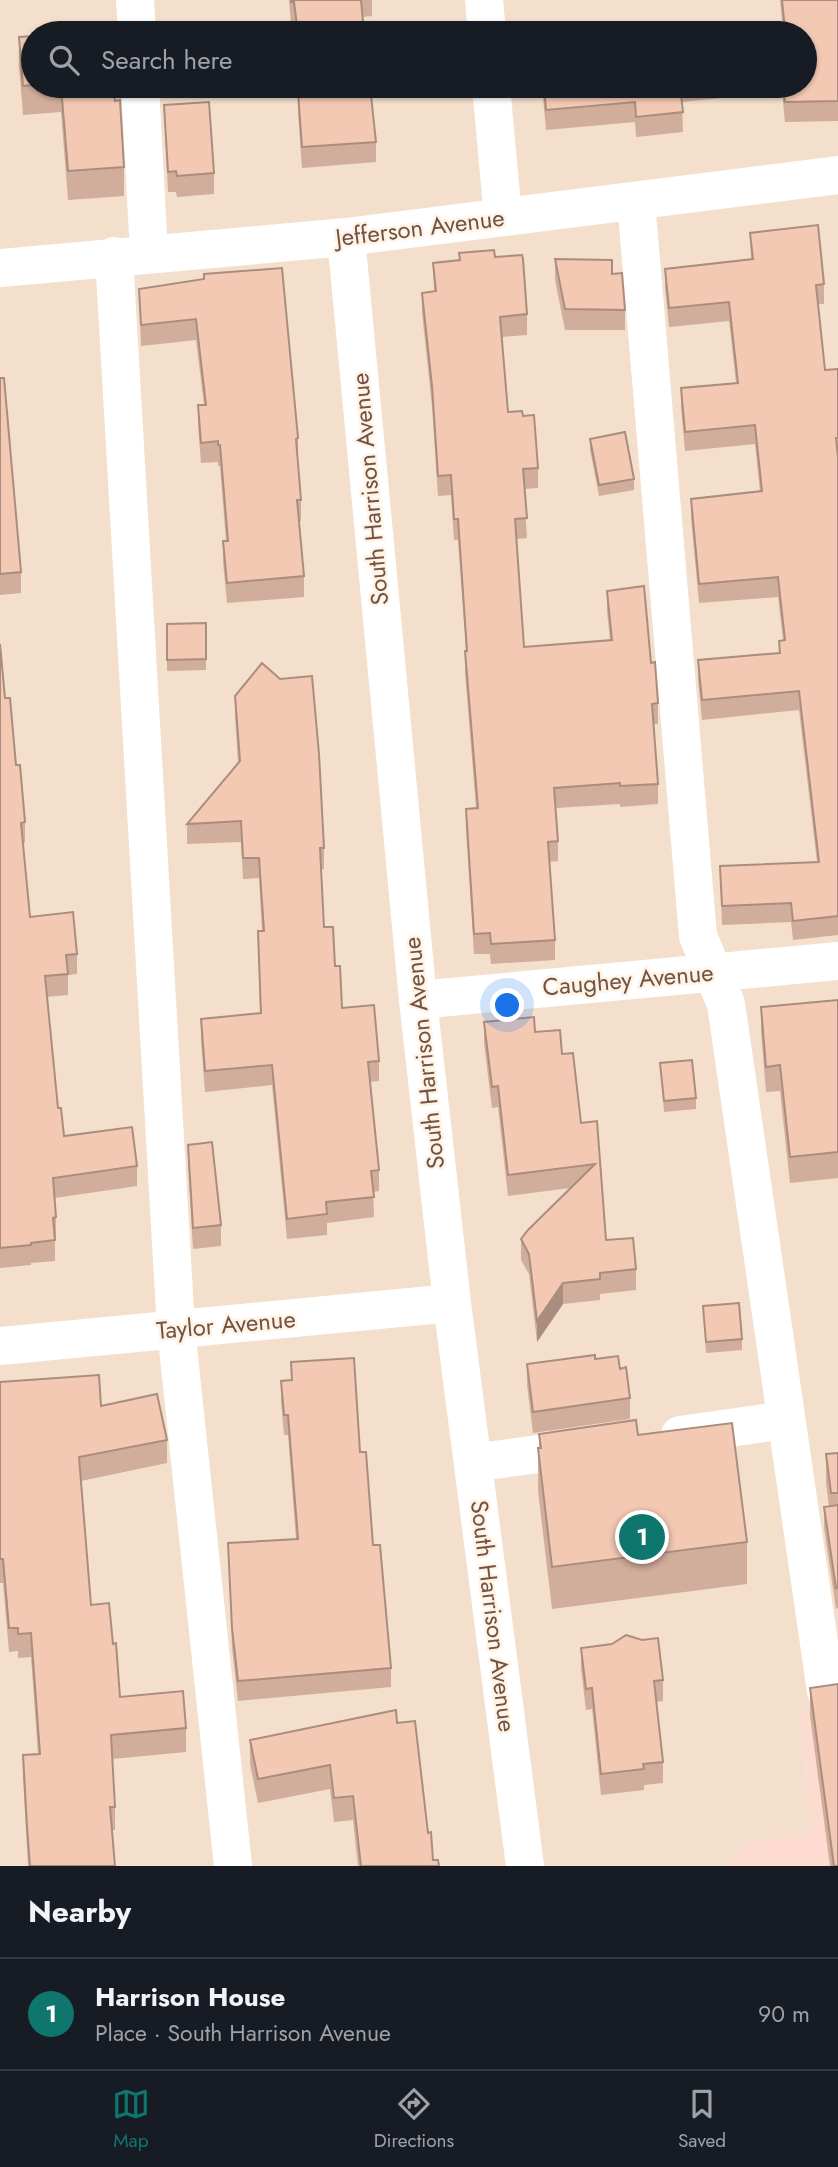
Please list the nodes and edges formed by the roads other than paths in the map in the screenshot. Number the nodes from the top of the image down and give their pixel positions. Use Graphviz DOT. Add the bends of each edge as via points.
graph roads {
  1 [pos="135,0"];
  2 [pos="484,0"];
  3 [pos="136,21"];
  4 [pos="485,21"];
  5 [pos="139,98"];
  6 [pos="492,98"];
  7 [pos="838,175"];
  8 [pos="636,201"];
  9 [pos="503,218"];
  10 [pos="346,237"];
  11 [pos="131,255"];
  12 [pos="0,268"];
  13 [pos="838,961"];
  14 [pos="713,972"];
  15 [pos="418,1000"];
  16 [pos="452,1303"];
  17 [pos="176,1329"];
  18 [pos="0,1346"];
  19 [pos="786,1420"];
  20 [pos="473,1463"];
  21 [pos="825,1691"];
  22 [pos="233,1866"];
  23 [pos="525,1866"];
  1 -- 3 [label="street"];
  2 -- 4 [label="street"];
  5 -- 11 [label="street"];
  6 -- 9 [label="street"];
  7 -- 8 [label="street, Jefferson Avenue"];
  8 -- 9 [label="street, Jefferson Avenue"];
  8 -- 14 [label="street" via="698,936"];
  9 -- 10 [label="street, Jefferson Avenue"];
  10 -- 11 [label="street, Jefferson Avenue"];
  10 -- 15 [label="street, South Harrison Avenue"];
  11 -- 12 [label="street, Jefferson Avenue"];
  11 -- 17 [label="street"];
  13 -- 14 [label="street, Caughey Avenue"];
  14 -- 15 [label="street, Caughey Avenue"];
  14 -- 19 [label="street" via="726,1004"];
  15 -- 16 [label="street, South Harrison Avenue"];
  16 -- 17 [label="street, Taylor Avenue"];
  16 -- 20 [label="street, South Harrison Avenue"];
  17 -- 18 [label="street, Taylor Avenue"];
  17 -- 22 [label="street"];
  19 -- 20 [label="street"];
  19 -- 21 [label="street"];
  20 -- 23 [label="street, South Harrison Avenue"];
}
